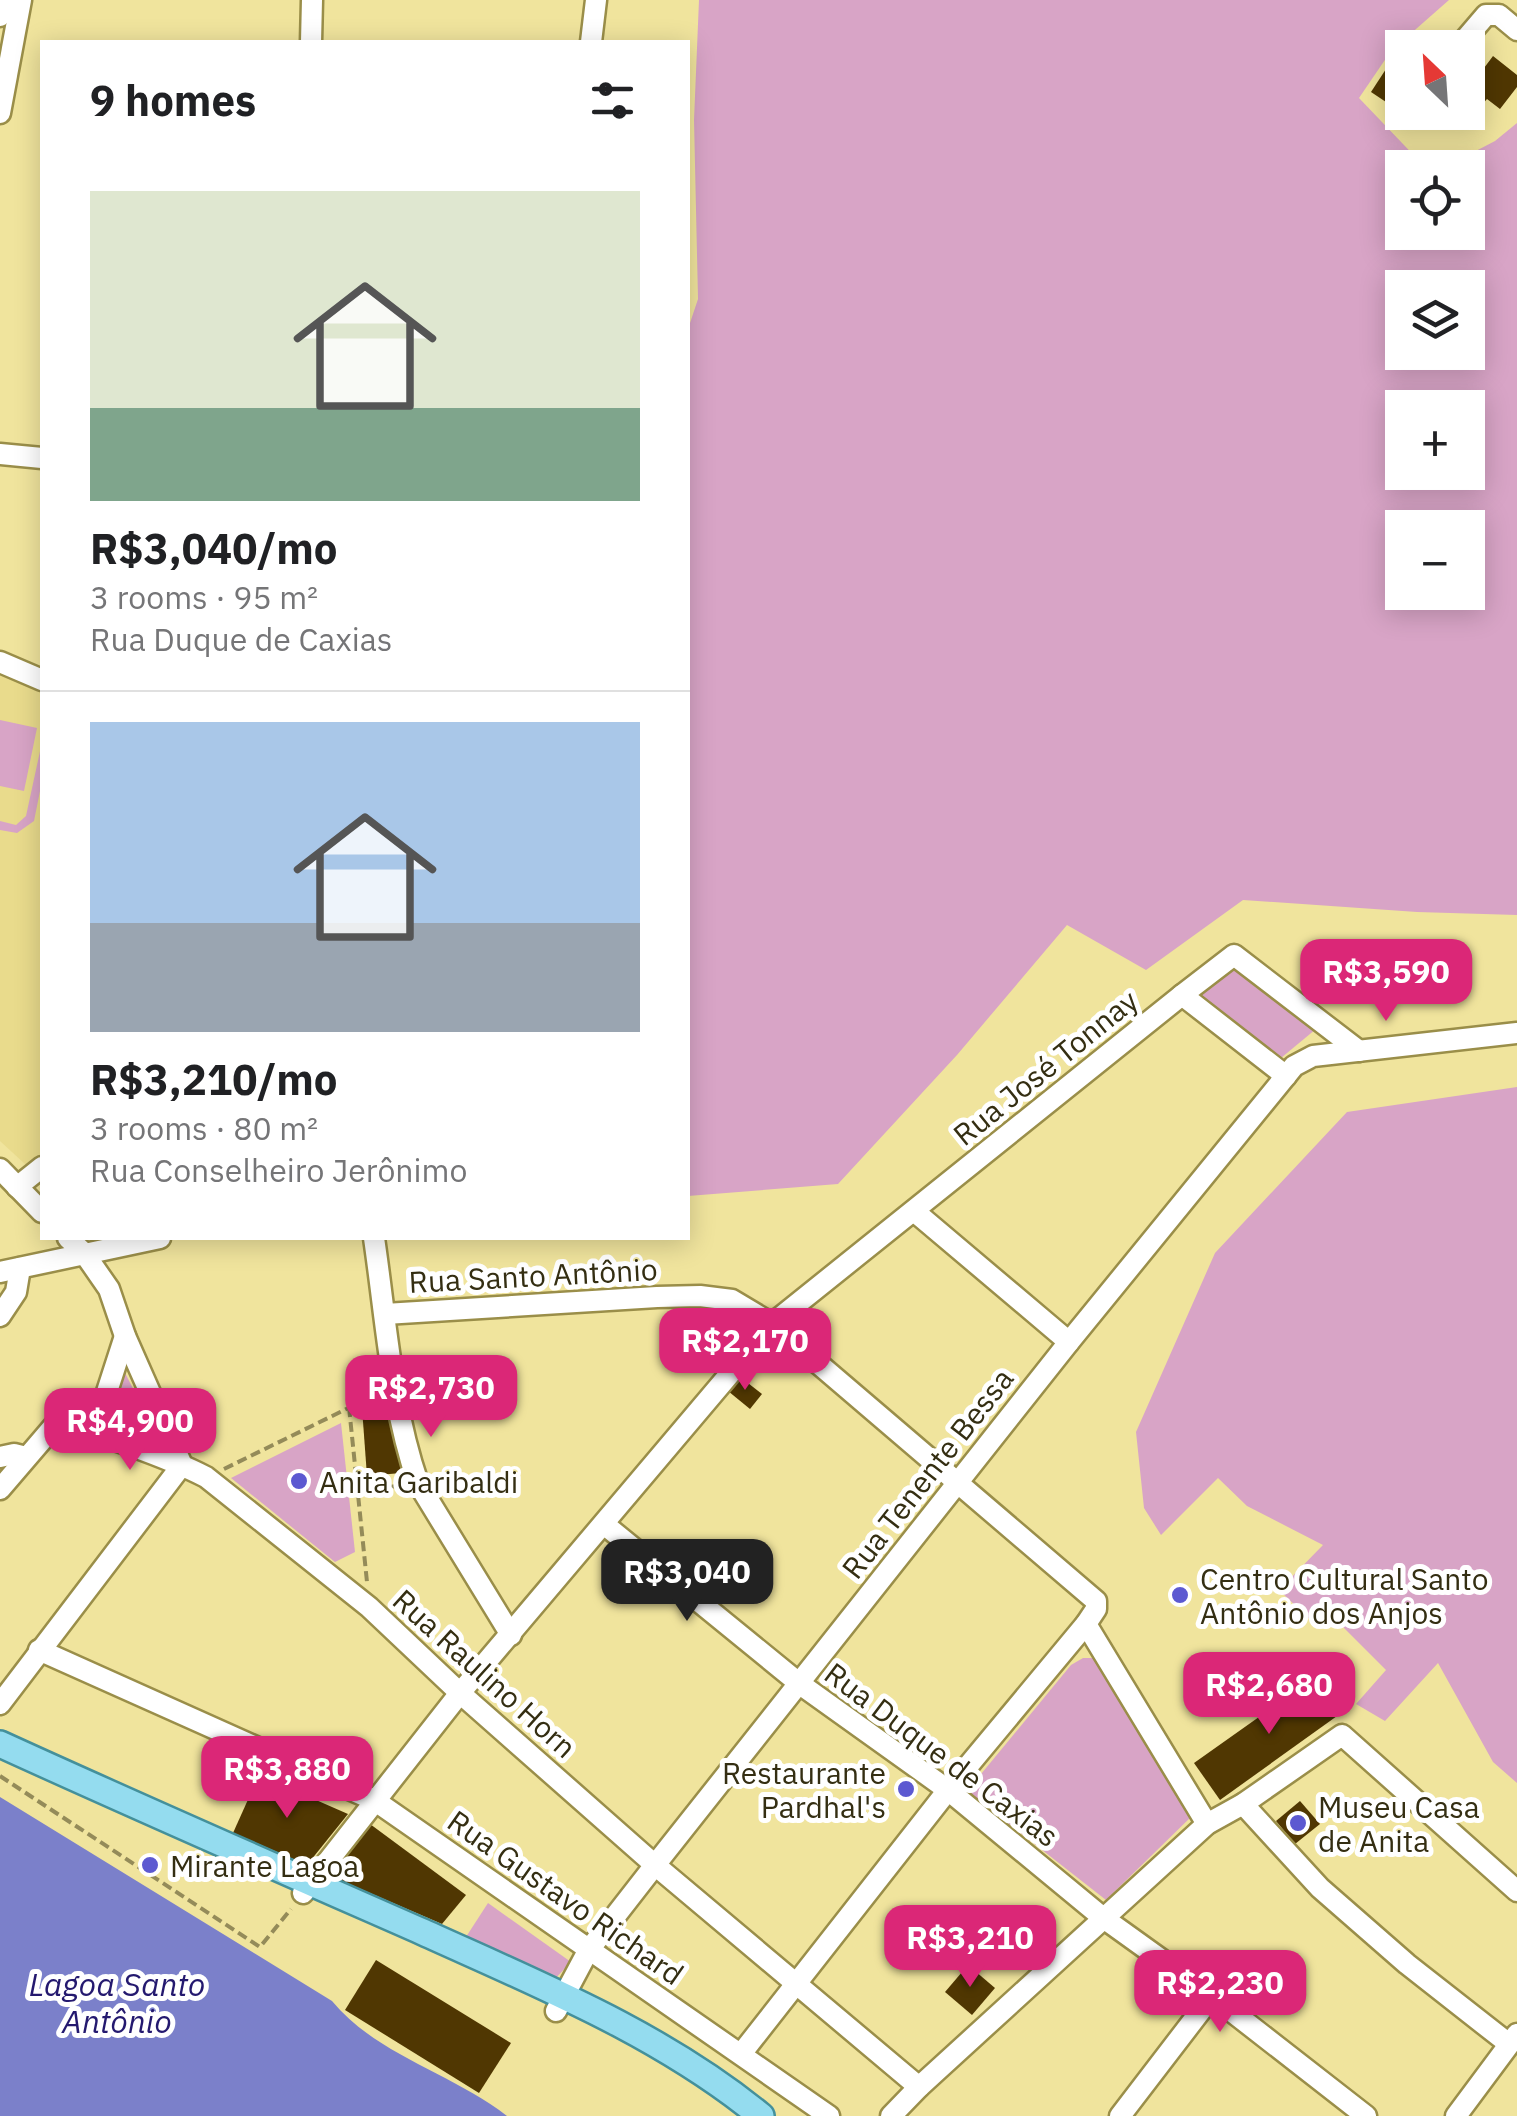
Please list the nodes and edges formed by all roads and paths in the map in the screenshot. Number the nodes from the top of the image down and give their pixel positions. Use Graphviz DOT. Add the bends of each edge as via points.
graph roads {
  1 [pos="3,0"];
  2 [pos="21,0"];
  3 [pos="312,0"];
  4 [pos="596,0"];
  5 [pos="0,16"];
  6 [pos="1473,30"];
  7 [pos="1517,30"];
  8 [pos="312,40"];
  9 [pos="591,40"];
  10 [pos="0,107"];
  11 [pos="0,454"];
  12 [pos="40,458"];
  13 [pos="0,662"];
  14 [pos="40,679"];
  15 [pos="1182,995"];
  16 [pos="1517,1033"];
  17 [pos="1359,1051"];
  18 [pos="1286,1076"];
  19 [pos="0,1169"];
  20 [pos="40,1169"];
  21 [pos="17,1187"];
  22 [pos="40,1210"];
  23 [pos="914,1211"];
  24 [pos="70,1240"];
  25 [pos="150,1240"];
  26 [pos="374,1240"];
  27 [pos="84,1253"];
  28 [pos="10,1270"];
  29 [pos="385,1314"];
  30 [pos="0,1316"];
  31 [pos="772,1324"];
  32 [pos="125,1336"];
  33 [pos="1069,1342"];
  34 [pos="394,1385"];
  35 [pos="350,1407"];
  36 [pos="93,1435"];
  37 [pos="26,1457"];
  38 [pos="0,1458"];
  39 [pos="182,1465"];
  40 [pos="206,1478"];
  41 [pos="418,1484"];
  42 [pos="956,1484"];
  43 [pos="0,1489"];
  44 [pos="358,1490"];
  45 [pos="604,1526"];
  46 [pos="369,1607"];
  47 [pos="1086,1624"];
  48 [pos="511,1635"];
  49 [pos="39,1650"];
  50 [pos="800,1684"];
  51 [pos="460,1694"];
  52 [pos="0,1704"];
  53 [pos="0,1744"];
  54 [pos="0,1760"];
  55 [pos="0,1776"];
  56 [pos="948,1790"];
  57 [pos="374,1800"];
  58 [pos="1243,1804"];
  59 [pos="1207,1824"];
  60 [pos="179,1832"];
  61 [pos="655,1866"];
  62 [pos="306,1887"];
  63 [pos="1517,1891"];
  64 [pos="1102,1917"];
  65 [pos="588,1951"];
  66 [pos="795,1985"];
  67 [pos="1212,1996"];
  68 [pos="560,2004"];
  69 [pos="1513,2040"];
  70 [pos="741,2054"];
  71 [pos="918,2087"];
  72 [pos="736,2116"];
  73 [pos="761,2116"];
  74 [pos="829,2116"];
  75 [pos="891,2116"];
  76 [pos="1120,2116"];
  77 [pos="1366,2116"];
  78 [pos="1456,2116"];
  1 -- 5 [label="street"];
  2 -- 10 [label="street"];
  3 -- 8 [label="street"];
  4 -- 9 [label="street"];
  6 -- 7 [label="street" via="1486,15 1499,15"];
  11 -- 12 [label="street"];
  13 -- 14 [label="street"];
  15 -- 17 [label="street, Rua José Tonnay" via="1234,956"];
  15 -- 18 [label="street"];
  15 -- 23 [label="street, Rua José Tonnay"];
  16 -- 17 [label="street"];
  17 -- 18 [label="street" via="1302,1060"];
  18 -- 33 [label="street, Rua Tenente Bessa"];
  19 -- 21 [label="street"];
  20 -- 21 [label="street"];
  21 -- 22 [label="street"];
  23 -- 31 [label="street, Rua José Tonnay"];
  23 -- 33 [label="street"];
  24 -- 27 [label="street"];
  25 -- 27 [label="street"];
  26 -- 29 [label="street"];
  27 -- 28 [label="street"];
  27 -- 32 [label="street" via="109,1289"];
  28 -- 30 [label="street" via="16,1292"];
  29 -- 31 [label="street, Rua Santo Antônio" via="700,1296 732,1300"];
  29 -- 34 [label="street"];
  31 -- 42 [label="street, Rua Santo Antônio"];
  31 -- 45 [label="street, Rua José Tonnay"];
  32 -- 36 [label="street"];
  32 -- 39 [label="street"];
  33 -- 42 [label="street, Rua Tenente Bessa"];
  34 -- 35 [label="path"];
  34 -- 41 [label="street"];
  35 -- 40 [label="path"];
  35 -- 44 [label="path"];
  36 -- 37 [label="street, Rua Raulino Horn" via="54,1426"];
  36 -- 39 [label="street, Rua Raulino Horn"];
  37 -- 38 [label="street"];
  37 -- 43 [label="street"];
  39 -- 40 [label="street, Rua Raulino Horn"];
  39 -- 49 [label="street"];
  40 -- 46 [label="street, Rua Raulino Horn"];
  41 -- 44 [label="path"];
  41 -- 48 [label="street"];
  42 -- 47 [label="street, Rua Santo Antônio" via="1092,1596 1096,1609"];
  42 -- 50 [label="street, Rua Tenente Bessa"];
  44 -- 46 [label="path"];
  45 -- 48 [label="street, Rua José Tonnay"];
  45 -- 50 [label="street, Rua Duque de Caxias"];
  46 -- 51 [label="street, Rua Raulino Horn"];
  47 -- 56 [label="street"];
  47 -- 59 [label="street, Rua Santo Antônio"];
  48 -- 51 [label="street, Rua José Tonnay"];
  49 -- 52 [label="street"];
  49 -- 57 [label="street, Rua Gustavo Richard"];
  50 -- 56 [label="street, Rua Duque de Caxias"];
  50 -- 61 [label="street, Rua Tenente Bessa"];
  51 -- 57 [label="street, Rua José Tonnay"];
  51 -- 61 [label="street, Rua Raulino Horn"];
  53 -- 60 [label="main road"];
  54 -- 60 [label="main road"];
  55 -- 62 [label="path" via="260,1947"];
  56 -- 64 [label="street, Rua Duque de Caxias"];
  56 -- 66 [label="street"];
  57 -- 62 [label="street, Rua José Tonnay"];
  57 -- 65 [label="street, Rua Gustavo Richard"];
  58 -- 59 [label="street"];
  58 -- 63 [label="street" via="1342,1735"];
  58 -- 69 [label="street" via="1320,1888 1407,1964"];
  59 -- 64 [label="street"];
  60 -- 62 [label="main road"];
  61 -- 65 [label="street, Rua Tenente Bessa"];
  61 -- 66 [label="street, Rua Raulino Horn"];
  62 -- 68 [label="main road"];
  64 -- 67 [label="street, Rua Duque de Caxias"];
  64 -- 71 [label="street"];
  65 -- 68 [label="street, Rua Tenente Bessa"];
  65 -- 70 [label="street, Rua Gustavo Richard"];
  66 -- 70 [label="street"];
  66 -- 71 [label="street, Rua Raulino Horn"];
  67 -- 76 [label="street"];
  67 -- 77 [label="street, Rua Duque de Caxias"];
  68 -- 72 [label="main road"];
  68 -- 73 [label="main road" via="624,2026 719,2082"];
  69 -- 78 [label="street"];
  70 -- 74 [label="street, Rua Gustavo Richard"];
  71 -- 75 [label="street"];
}
